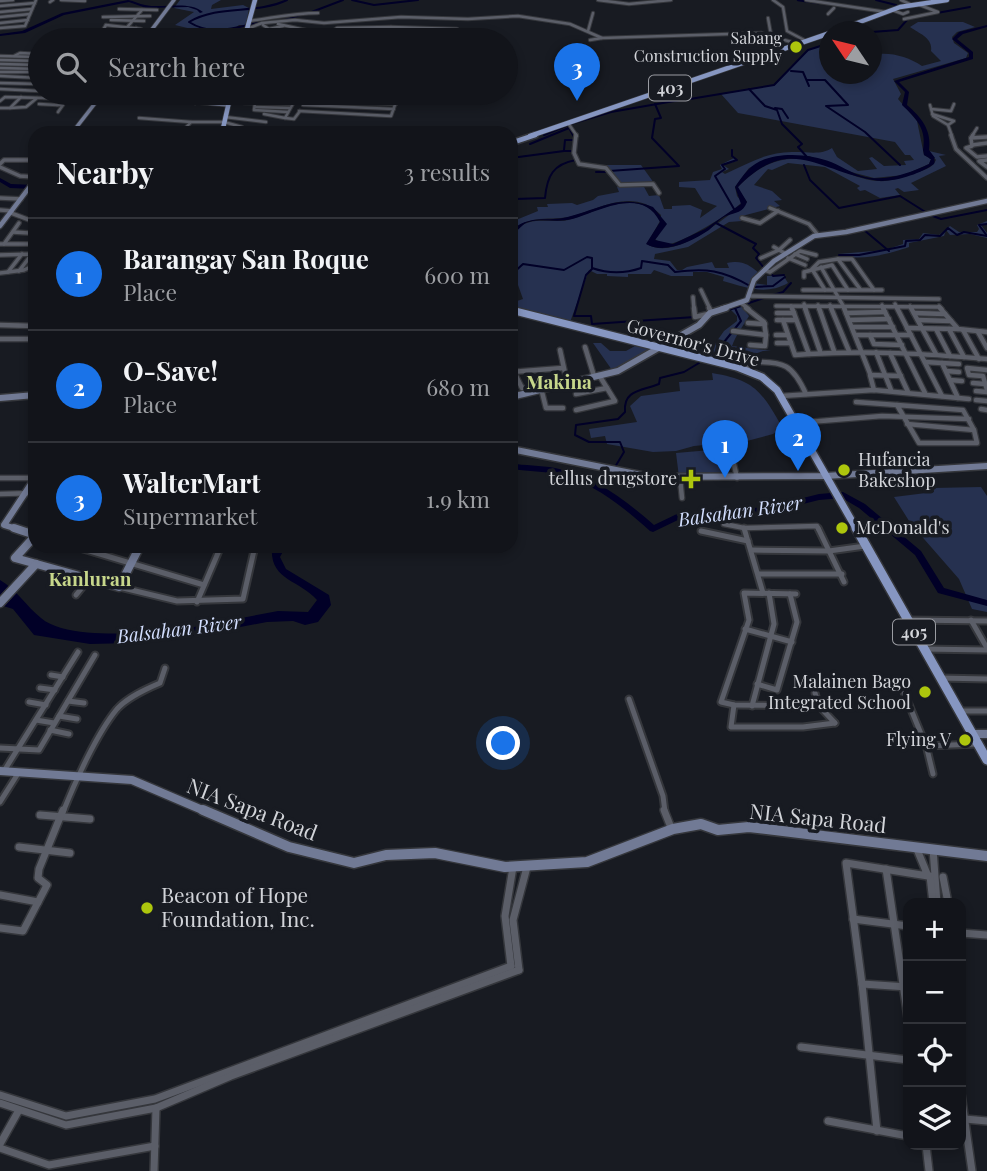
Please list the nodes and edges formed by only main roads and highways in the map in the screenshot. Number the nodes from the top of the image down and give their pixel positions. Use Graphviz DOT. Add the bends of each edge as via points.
graph roads {
  1 [pos="255,0"];
  2 [pos="947,0"];
  3 [pos="936,1"];
  4 [pos="861,21"];
  5 [pos="247,28"];
  6 [pos="819,37"];
  7 [pos="227,105"];
  8 [pos="223,126"];
  9 [pos="518,140"];
  10 [pos="518,312"];
  11 [pos="987,760"];
  1 -- 5 [label="main road"];
  2 -- 3 [label="main road, 403"];
  3 -- 4 [label="main road, 403"];
  6 -- 9 [label="main road, 403"];
  7 -- 8 [label="main road"];
  10 -- 11 [label="main road, Governor's Drive / 405" via="746,370 768,381 781,396"];
}
